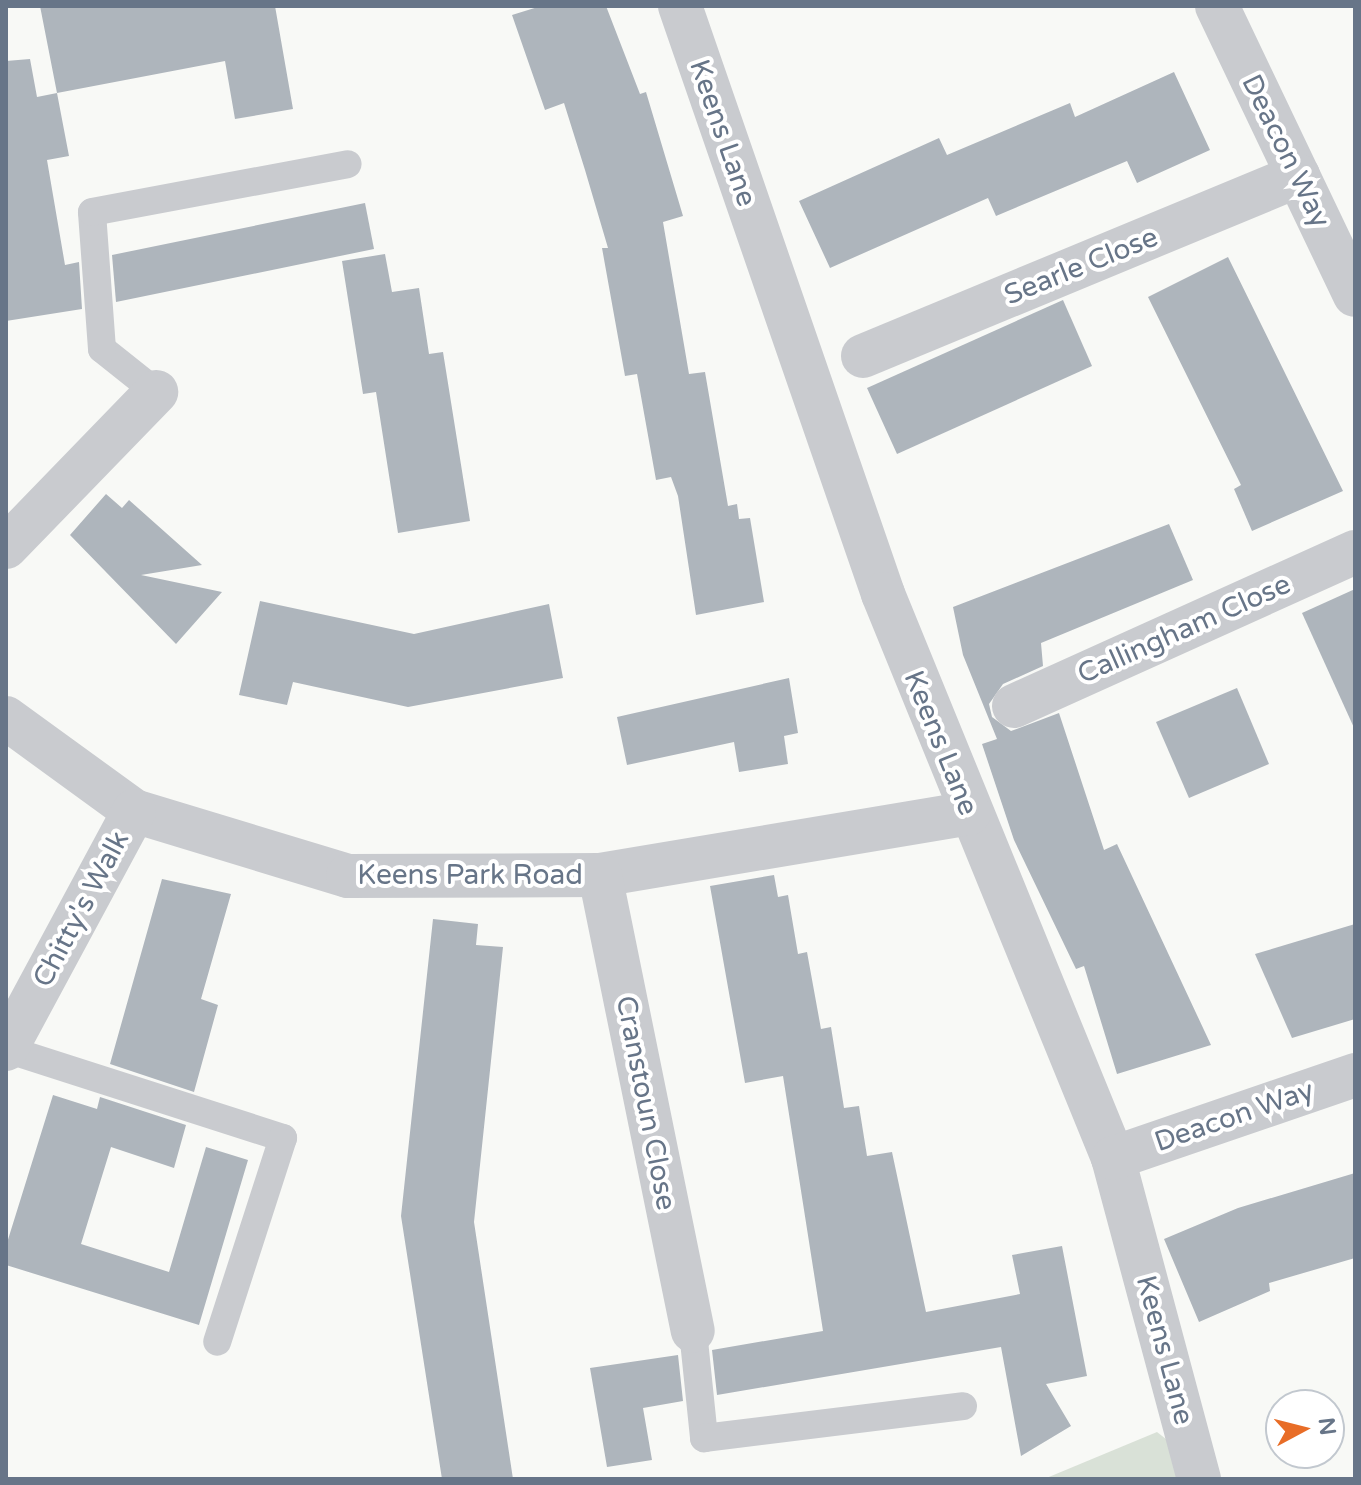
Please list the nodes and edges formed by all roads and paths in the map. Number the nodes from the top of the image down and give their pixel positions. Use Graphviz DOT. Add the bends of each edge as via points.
graph roads {
  1 [pos="680,6"];
  2 [pos="1217,6"];
  3 [pos="348,164"];
  4 [pos="1298,176"];
  5 [pos="1355,295"];
  6 [pos="863,356"];
  7 [pos="156,392"];
  8 [pos="6,547"];
  9 [pos="1355,552"];
  10 [pos="1014,706"];
  11 [pos="6,718"];
  12 [pos="134,811"];
  13 [pos="969,813"];
  14 [pos="600,875"];
  15 [pos="6,1049"];
  16 [pos="1355,1075"];
  17 [pos="1113,1158"];
  18 [pos="693,1331"];
  19 [pos="217,1342"];
  20 [pos="963,1406"];
  21 [pos="1199,1479"];
  1 -- 13 [label="street, Keens Lane" via="878,581"];
  2 -- 4 [label="street, Deacon Way"];
  3 -- 7 [label="lane" via="92,212 102,349"];
  4 -- 5 [label="street, Deacon Way"];
  4 -- 6 [label="street, Searle Close"];
  7 -- 8 [label="street"];
  9 -- 10 [label="street, Callingham Close"];
  11 -- 12 [label="street, Keens Park Road"];
  12 -- 14 [label="street, Keens Park Road" via="348,876"];
  12 -- 15 [label="street, Chitty's Walk"];
  13 -- 14 [label="street, Keens Park Road"];
  13 -- 17 [label="street, Keens Lane"];
  14 -- 18 [label="street, Cranstoun Close"];
  15 -- 19 [label="lane" via="283,1138"];
  16 -- 17 [label="street, Deacon Way"];
  17 -- 21 [label="street, Keens Lane"];
  18 -- 20 [label="lane" via="704,1438"];
}
